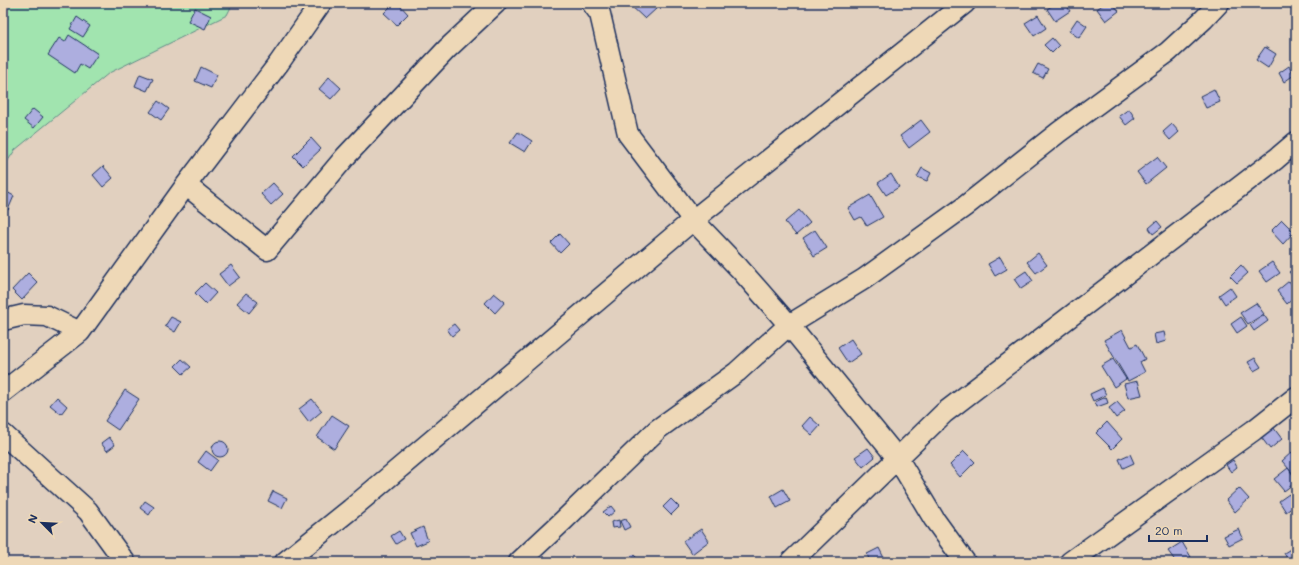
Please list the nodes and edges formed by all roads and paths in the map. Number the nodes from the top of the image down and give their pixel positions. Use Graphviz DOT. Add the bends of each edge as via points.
graph roads {
  1 [pos="321,3"];
  2 [pos="496,3"];
  3 [pos="592,3"];
  4 [pos="965,3"];
  5 [pos="1219,3"];
  6 [pos="1296,142"];
  7 [pos="186,185"];
  8 [pos="693,220"];
  9 [pos="3,320"];
  10 [pos="790,325"];
  11 [pos="80,332"];
  12 [pos="3,392"];
  13 [pos="1296,397"];
  14 [pos="3,434"];
  15 [pos="898,459"];
  16 [pos="125,562"];
  17 [pos="285,562"];
  18 [pos="519,562"];
  19 [pos="790,562"];
  20 [pos="965,562"];
  21 [pos="1070,562"];
  1 -- 7 [label="street" via="279,63"];
  2 -- 7 [label="street" via="447,49 346,156 267,250"];
  3 -- 8 [label="street" via="600,14 628,134"];
  4 -- 8 [label="street"];
  5 -- 10 [label="street" via="1168,52 1059,132 964,207 864,279"];
  6 -- 15 [label="street" via="944,413"];
  7 -- 11 [label="street"];
  8 -- 10 [label="street"];
  8 -- 17 [label="street"];
  9 -- 11 [label="street" via="24,315 47,316"];
  10 -- 15 [label="street"];
  10 -- 18 [label="street" via="737,372 658,429"];
  11 -- 12 [label="street"];
  13 -- 21 [label="street"];
  14 -- 16 [label="street" via="88,511"];
  15 -- 19 [label="street"];
  15 -- 20 [label="street" via="934,519"];
}
